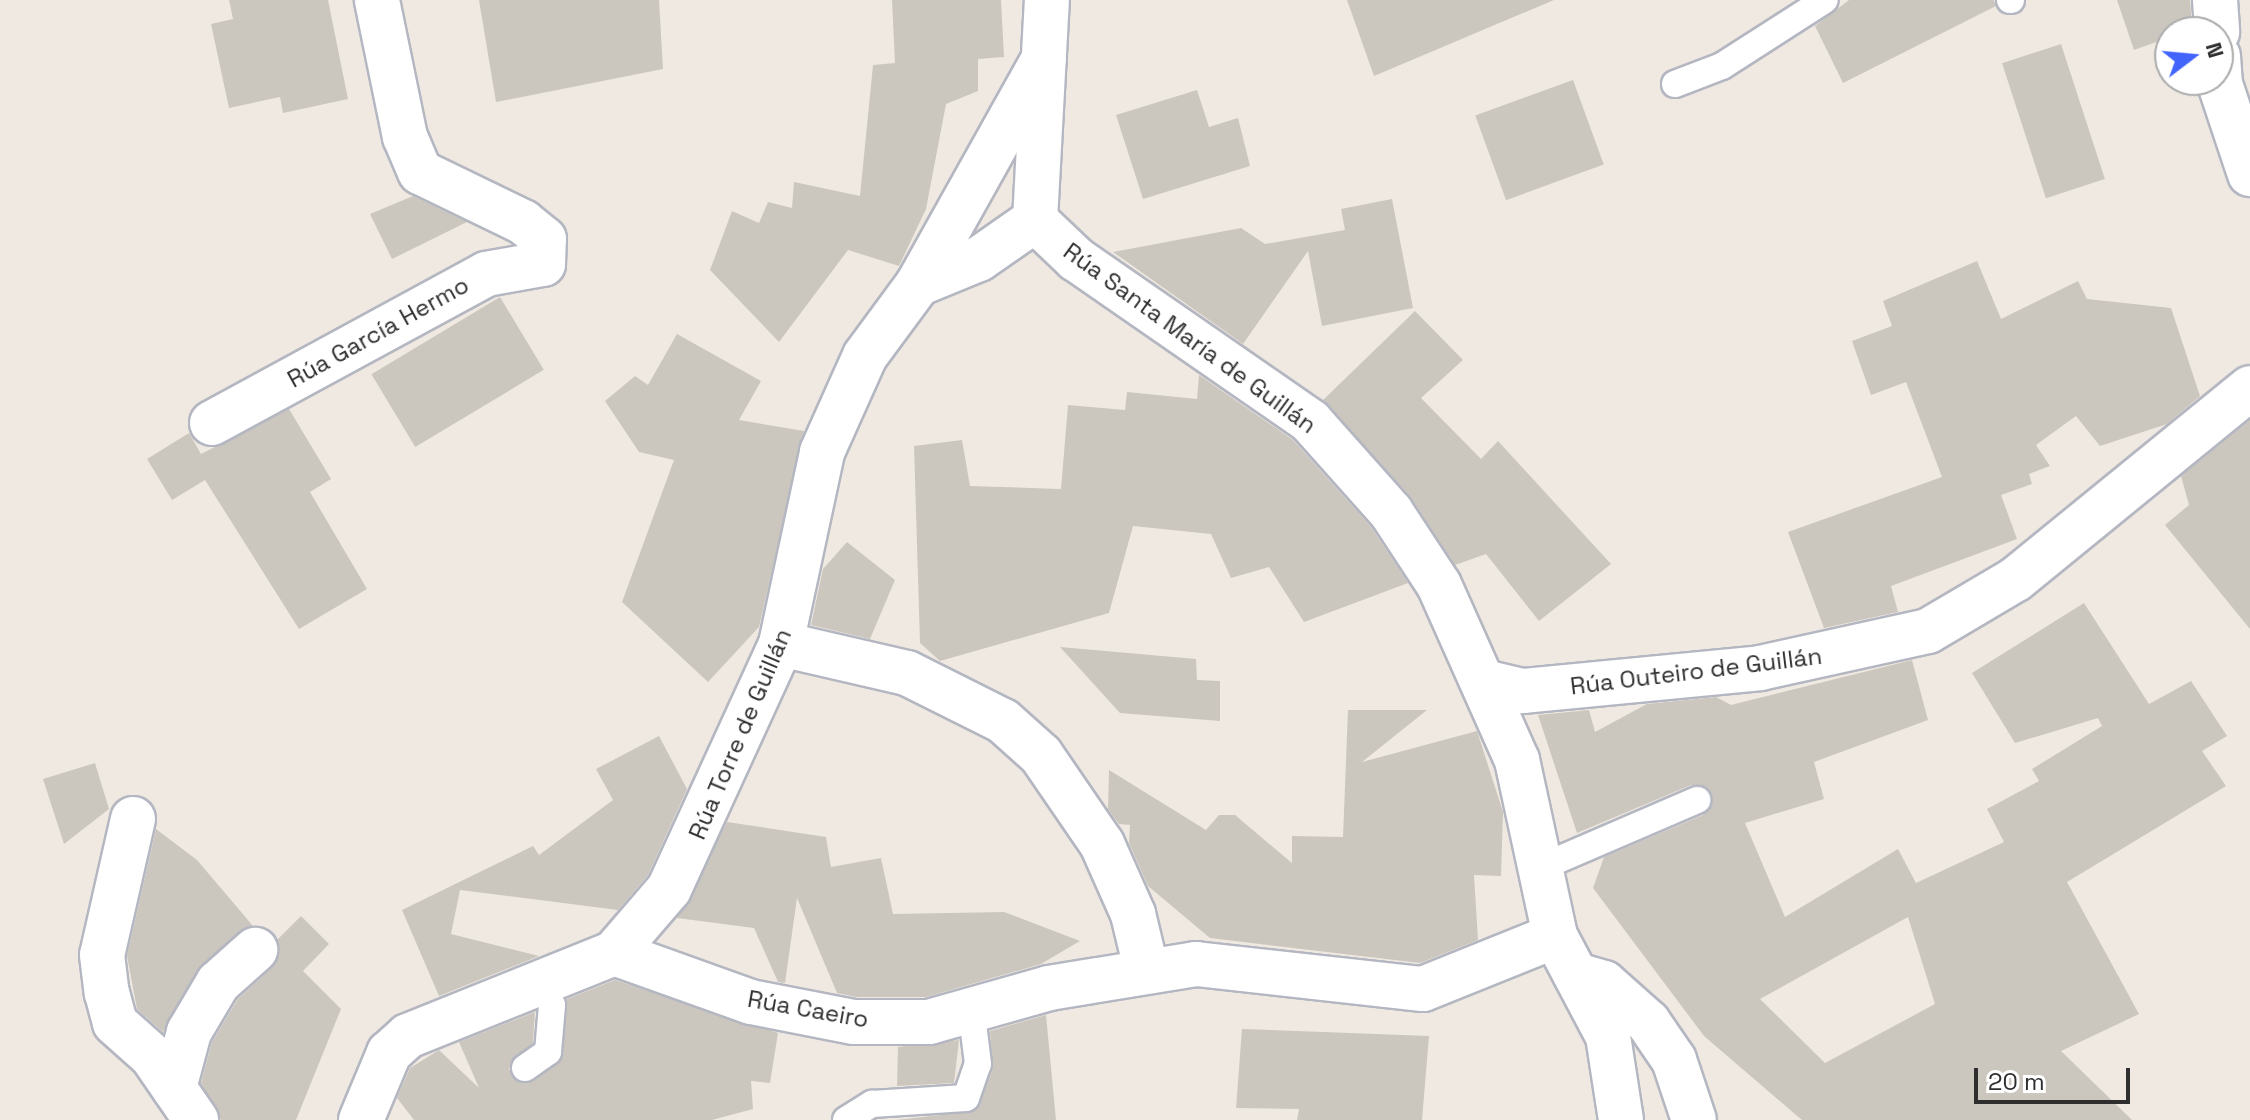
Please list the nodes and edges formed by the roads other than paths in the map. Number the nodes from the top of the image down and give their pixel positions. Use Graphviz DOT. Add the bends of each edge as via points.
graph roads {
  1 [pos="377,0"];
  2 [pos="1047,0"];
  3 [pos="1825,0"];
  4 [pos="1044,59"];
  5 [pos="1675,84"];
  6 [pos="2224,96"];
  7 [pos="2250,174"];
  8 [pos="1035,220"];
  9 [pos="918,284"];
  10 [pos="2250,388"];
  11 [pos="212,423"];
  12 [pos="781,644"];
  13 [pos="1488,683"];
  14 [pos="1697,800"];
  15 [pos="133,819"];
  16 [pos="1544,866"];
  17 [pos="1555,936"];
  18 [pos="255,950"];
  19 [pos="614,953"];
  20 [pos="1146,968"];
  21 [pos="1576,975"];
  22 [pos="543,985"];
  23 [pos="972,1015"];
  24 [pos="525,1068"];
  25 [pos="185,1104"];
  26 [pos="1696,1117"];
  27 [pos="361,1120"];
  28 [pos="846,1120"];
  29 [pos="1621,1120"];
  1 -- 11 [label="street, Rúa García Hermo" via="405,137 420,172 523,222 544,239 543,264 472,280"];
  2 -- 4 [label="street"];
  3 -- 5 [label="lane" via="1722,66"];
  4 -- 8 [label="street"];
  4 -- 9 [label="street"];
  6 -- 7 [label="street"];
  8 -- 9 [label="street" via="979,259"];
  8 -- 13 [label="street, Rúa Santa María de Guillán" via="1076,259 1310,421 1391,512 1439,585"];
  9 -- 12 [label="street, Rúa Torre de Guillán" via="865,356 822,452"];
  10 -- 13 [label="street, Rúa Outeiro de Guillán" via="2016,579 1928,631 1760,668 1523,691"];
  12 -- 19 [label="street, Rúa Torre de Guillán" via="697,842 669,889"];
  12 -- 20 [label="street" via="907,673 1003,721 1032,747 1102,844 1133,914"];
  13 -- 16 [label="street, Rúa Santa María de Guillán"];
  14 -- 16 [label="lane"];
  15 -- 25 [label="street" via="102,955 107,993 115,1023"];
  16 -- 17 [label="street, Rúa Santa María de Guillán"];
  17 -- 20 [label="street, Rúa Caeiro" via="1423,989 1196,964"];
  17 -- 21 [label="street, Rúa Santa María de Guillán"];
  18 -- 25 [label="street" via="218,983 189,1032"];
  19 -- 22 [label="street, Rúa Torre de Guillán"];
  19 -- 23 [label="street, Rúa Caeiro" via="751,1002 854,1022"];
  20 -- 23 [label="street, Rúa Caeiro" via="1049,988"];
  21 -- 26 [label="street" via="1604,983 1648,1022 1674,1060"];
  21 -- 29 [label="street, Rúa Santa María de Guillán" via="1608,1036"];
  22 -- 24 [label="lane" via="552,1005 548,1052"];
  22 -- 27 [label="street, Rúa Torre de Guillán" via="408,1036 389,1053"];
  23 -- 28 [label="lane" via="978,1064 966,1098 872,1104"];
}
